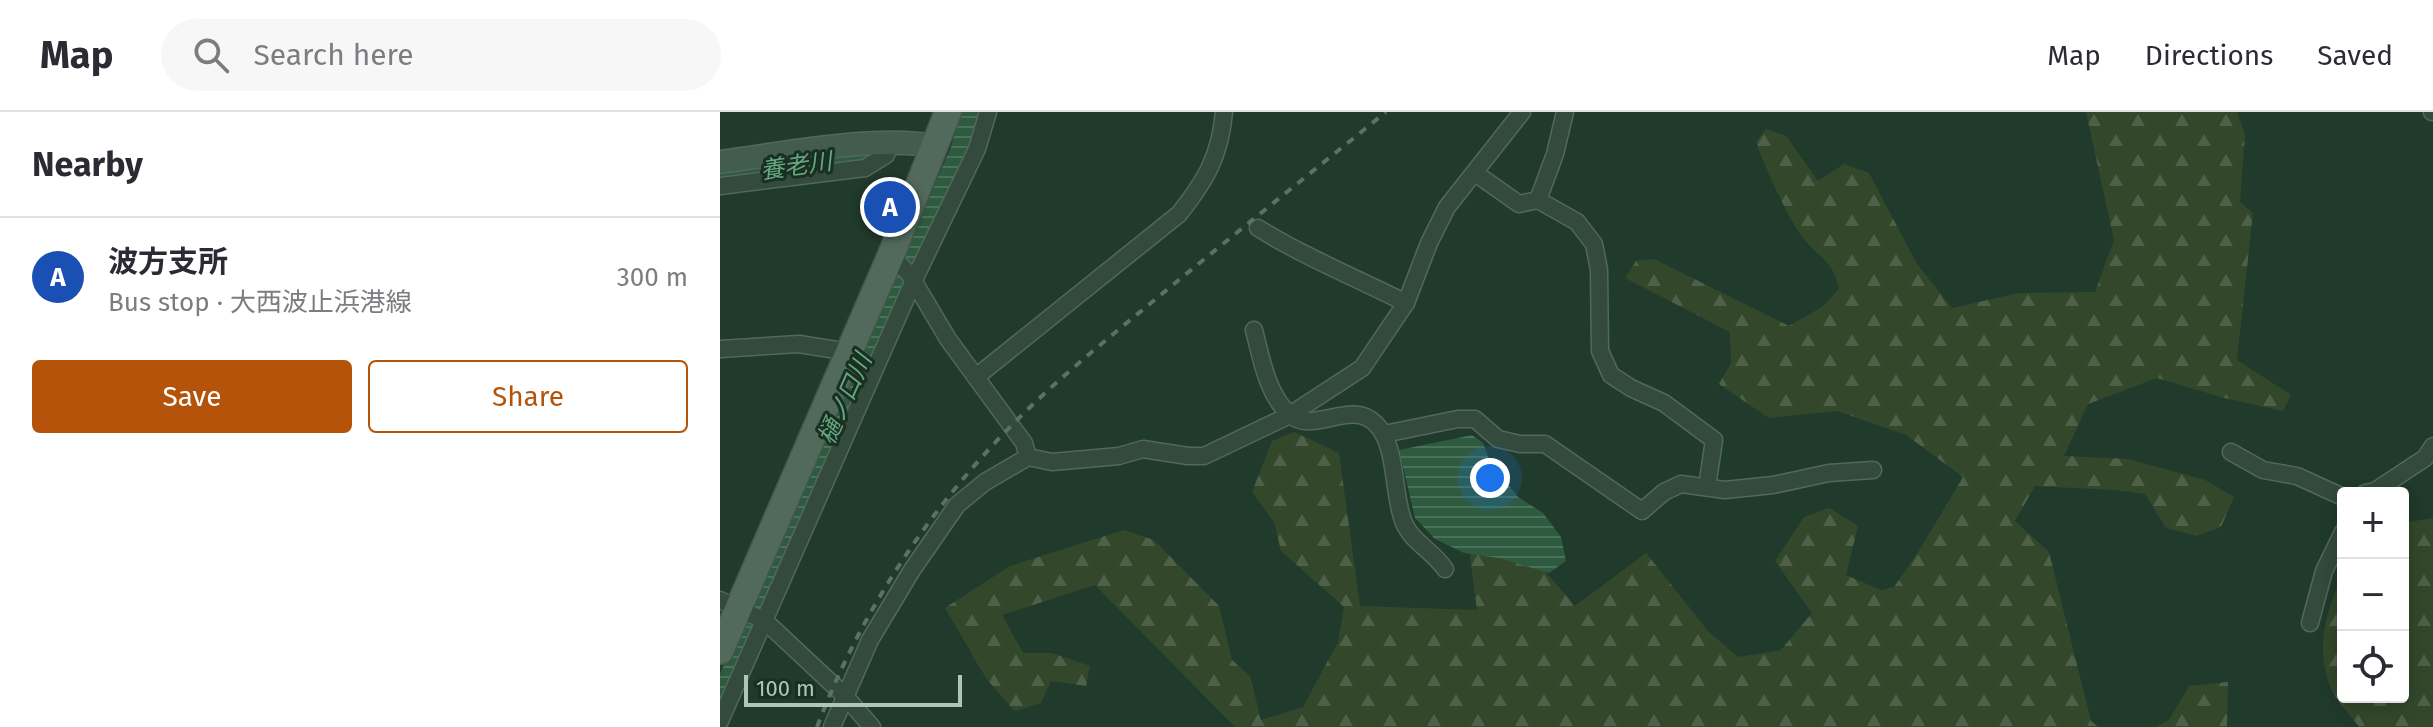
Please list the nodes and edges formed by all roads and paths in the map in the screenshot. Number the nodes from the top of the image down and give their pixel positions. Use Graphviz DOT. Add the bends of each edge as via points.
graph roads {
  1 [pos="948,112"];
  2 [pos="988,112"];
  3 [pos="1224,112"];
  4 [pos="1522,112"];
  5 [pos="1565,112"];
  6 [pos="889,144"];
  7 [pos="935,146"];
  8 [pos="720,162"];
  9 [pos="1475,173"];
  10 [pos="720,186"];
  11 [pos="1538,200"];
  12 [pos="1258,228"];
  13 [pos="894,258"];
  14 [pos="912,278"];
  15 [pos="1406,303"];
  16 [pos="1254,330"];
  17 [pos="720,349"];
  18 [pos="849,352"];
  19 [pos="976,377"];
  20 [pos="1290,415"];
  21 [pos="1384,434"];
  22 [pos="2433,446"];
  23 [pos="2231,452"];
  24 [pos="1028,457"];
  25 [pos="1873,470"];
  26 [pos="1707,487"];
  27 [pos="2381,487"];
  28 [pos="2337,494"];
  29 [pos="2337,544"];
  30 [pos="1445,569"];
  31 [pos="730,604"];
  32 [pos="765,621"];
  33 [pos="2310,623"];
  34 [pos="720,651"];
  35 [pos="844,695"];
  36 [pos="720,721"];
  37 [pos="832,727"];
  38 [pos="872,727"];
  1 -- 7 [label="main road"];
  2 -- 14 [label="street" via="977,149"];
  3 -- 19 [label="street" via="1214,160 1179,214"];
  4 -- 9 [label="street"];
  5 -- 11 [label="street"];
  6 -- 7 [label="street"];
  6 -- 8 [label="street"];
  6 -- 10 [label="street" via="886,155 865,168"];
  7 -- 13 [label="main road"];
  9 -- 11 [label="street" via="1519,204"];
  9 -- 15 [label="street" via="1447,207"];
  11 -- 26 [label="street" via="1577,222 1594,244 1600,351 1611,375 1664,403 1714,440"];
  12 -- 15 [label="street"];
  13 -- 14 [label="street"];
  13 -- 18 [label="main road"];
  14 -- 19 [label="street"];
  14 -- 32 [label="street"];
  15 -- 20 [label="street" via="1362,368"];
  16 -- 20 [label="street" via="1266,375"];
  17 -- 18 [label="street" via="799,344"];
  18 -- 31 [label="main road"];
  19 -- 24 [label="street" via="1024,443"];
  20 -- 21 [label="street" via="1305,422 1356,414 1373,421"];
  20 -- 24 [label="street" via="1204,456 1143,449 1052,462"];
  21 -- 26 [label="street" via="1475,419 1498,439 1545,444 1642,511 1681,484"];
  21 -- 30 [label="street" via="1404,523"];
  22 -- 27 [label="street" via="2425,458"];
  23 -- 28 [label="street" via="2263,470 2297,476"];
  24 -- 35 [label="street" via="957,505 870,640"];
  25 -- 26 [label="street" via="1725,490"];
  29 -- 33 [label="street"];
  31 -- 32 [label="street"];
  31 -- 34 [label="main road"];
  32 -- 35 [label="street"];
  32 -- 36 [label="street"];
  35 -- 37 [label="street"];
  35 -- 38 [label="street"];
}
